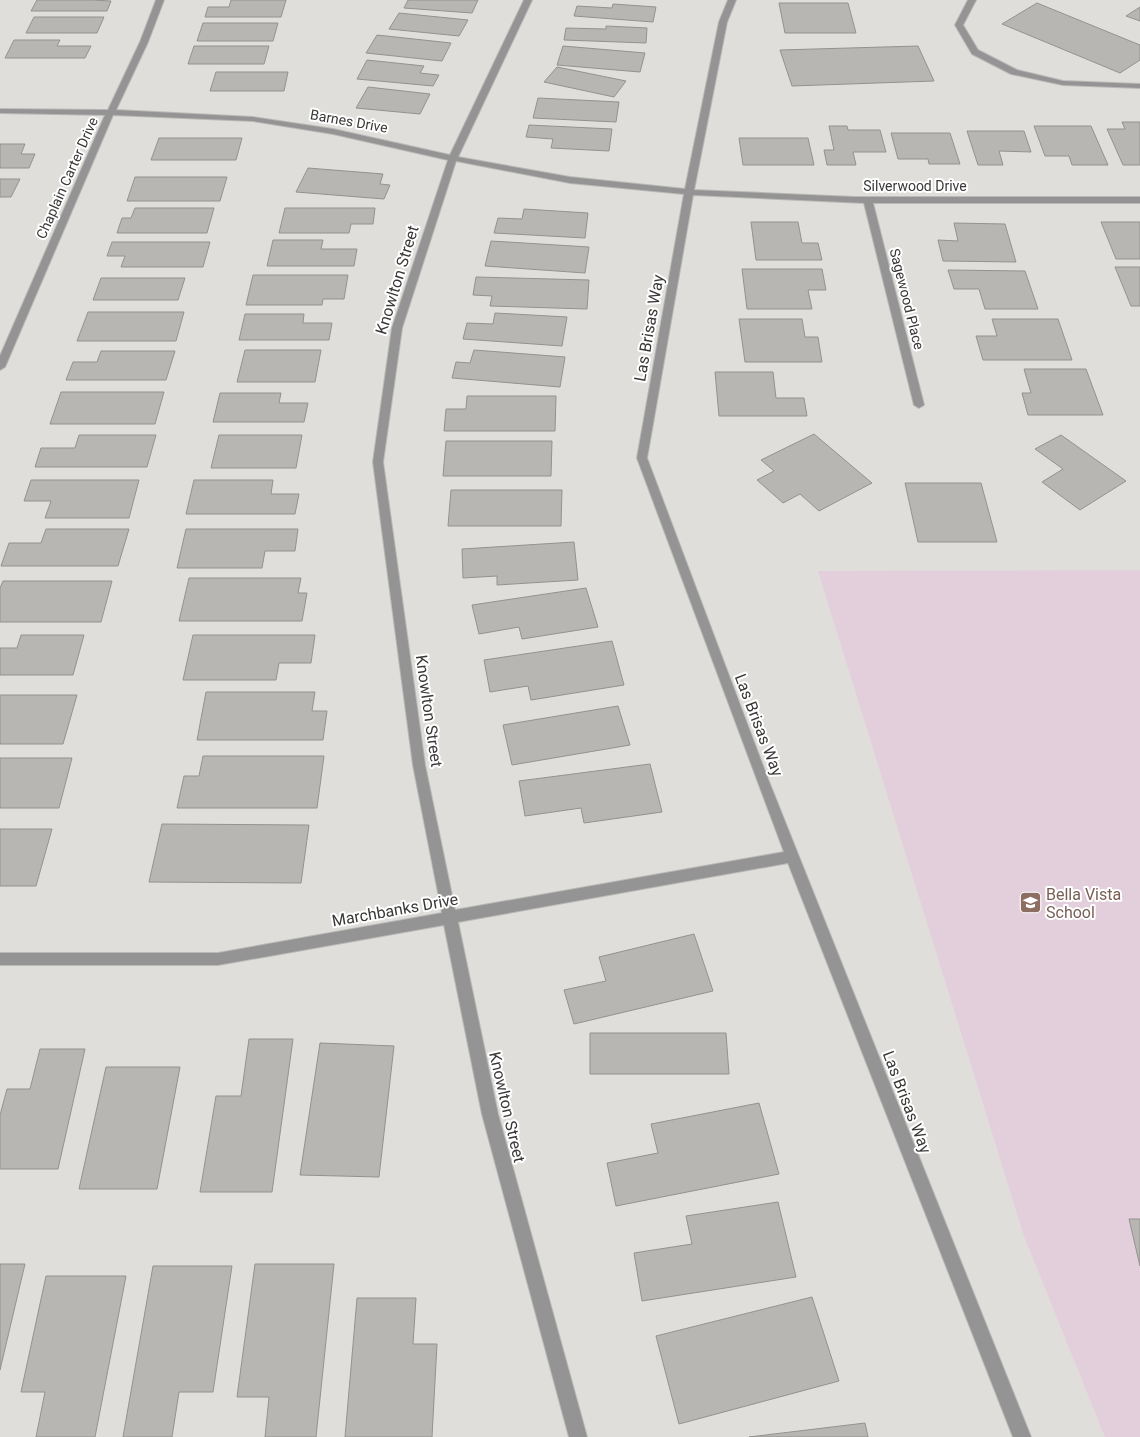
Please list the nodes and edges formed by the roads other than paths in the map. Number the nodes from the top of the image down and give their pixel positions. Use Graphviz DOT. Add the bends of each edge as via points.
graph roads {
  1 [pos="160,0"];
  2 [pos="528,0"];
  3 [pos="732,0"];
  4 [pos="972,0"];
  5 [pos="1140,86"];
  6 [pos="0,111"];
  7 [pos="111,111"];
  8 [pos="453,158"];
  9 [pos="689,193"];
  10 [pos="868,200"];
  11 [pos="1140,200"];
  12 [pos="0,367"];
  13 [pos="918,405"];
  14 [pos="793,856"];
  15 [pos="450,918"];
  16 [pos="0,959"];
  17 [pos="578,1437"];
  18 [pos="1022,1437"];
  1 -- 7 [label="street, Chaplain Carter Drive"];
  2 -- 8 [label="street, Knowlton Street"];
  3 -- 9 [label="street, Las Brisas Way" via="723,22"];
  4 -- 5 [label="street" via="959,25 975,52 1014,72 1063,83"];
  6 -- 7 [label="street, Barnes Drive"];
  7 -- 8 [label="street, Barnes Drive" via="252,118 370,138"];
  7 -- 12 [label="street, Chaplain Carter Drive"];
  8 -- 9 [label="street, Barnes Drive" via="568,180"];
  8 -- 15 [label="street, Knowlton Street" via="397,328 378,462 420,764"];
  9 -- 10 [label="street, Silverwood Drive"];
  9 -- 14 [label="street, Las Brisas Way" via="642,458"];
  10 -- 11 [label="street, Silverwood Drive"];
  10 -- 13 [label="street, Sagewood Place"];
  14 -- 15 [label="street, Marchbanks Drive"];
  14 -- 18 [label="street, Las Brisas Way"];
  15 -- 16 [label="street, Marchbanks Drive" via="218,959"];
  15 -- 17 [label="street, Knowlton Street" via="490,1114"];
}
